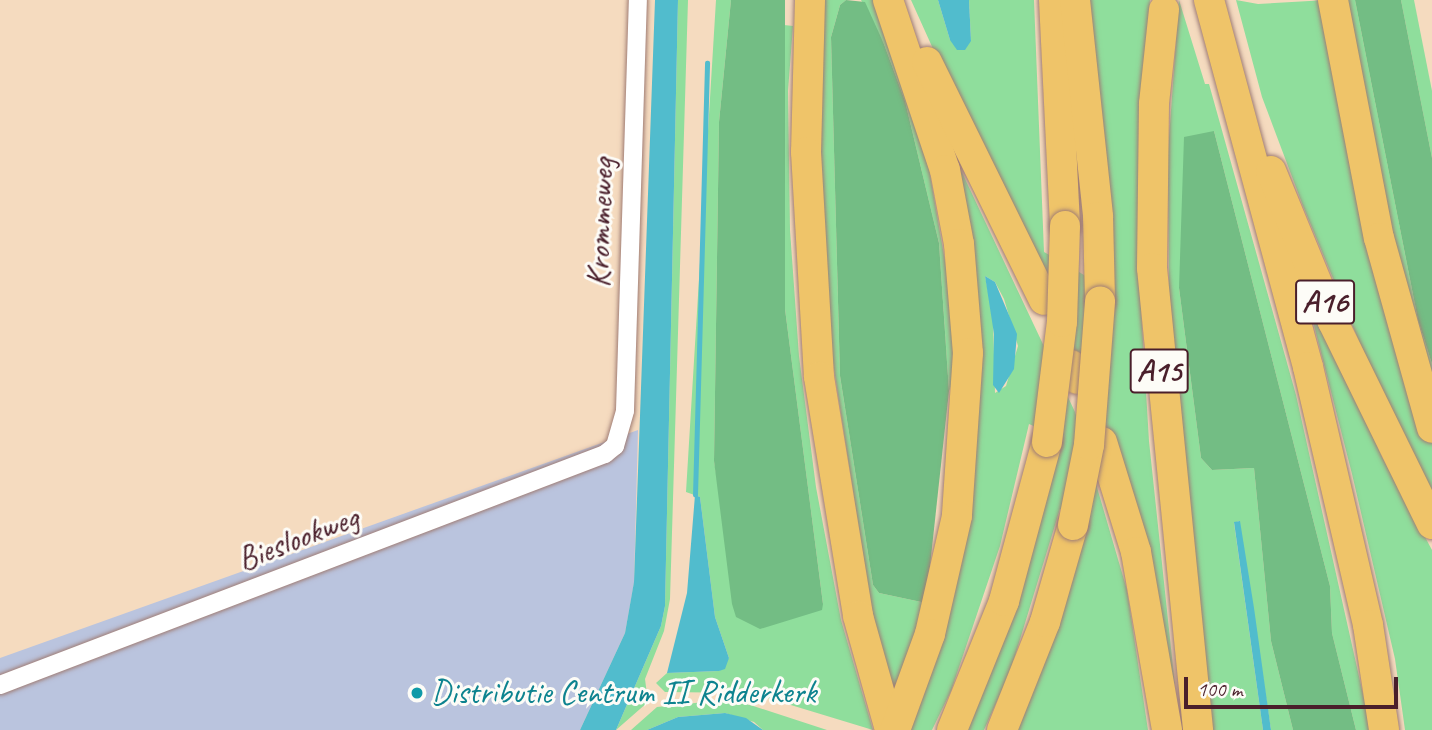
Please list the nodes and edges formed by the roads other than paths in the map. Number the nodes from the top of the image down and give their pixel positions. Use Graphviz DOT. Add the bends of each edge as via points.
graph roads {
  1 [pos="638,0"];
  2 [pos="888,0"];
  3 [pos="901,0"];
  4 [pos="1054,0"];
  5 [pos="1075,0"];
  6 [pos="1209,0"];
  7 [pos="1333,0"];
  8 [pos="809,9"];
  9 [pos="1164,10"];
  10 [pos="1229,75"];
  11 [pos="1044,300"];
  12 [pos="1432,428"];
  13 [pos="1102,442"];
  14 [pos="615,446"];
  15 [pos="1432,524"];
  16 [pos="0,685"];
  17 [pos="894,729"];
  18 [pos="952,730"];
  19 [pos="1002,730"];
  20 [pos="1167,730"];
  21 [pos="1198,730"];
  22 [pos="1384,730"];
  1 -- 14 [label="street, Krommeweg" via="625,410"];
  2 -- 17 [label="highway" via="947,179 959,244 968,353 957,516 930,634"];
  3 -- 11 [label="highway" via="939,90"];
  4 -- 18 [label="highway, bridge" via="1065,226 1062,322 1047,442 1004,601"];
  5 -- 19 [label="highway, A15, bridge" via="1098,218 1100,301 1092,422 1073,525 1045,622"];
  6 -- 10 [label="highway"];
  7 -- 12 [label="highway, A16" via="1380,238"];
  8 -- 17 [label="highway" via="806,152 811,303 830,457 858,616"];
  9 -- 21 [label="highway, A15" via="1154,104 1152,268"];
  10 -- 15 [label="highway, A16" via="1333,322"];
  10 -- 22 [label="highway" via="1308,367 1368,625"];
  13 -- 20 [label="highway" via="1136,552"];
  14 -- 16 [label="street, Bieslookweg" via="606,454"];
}
